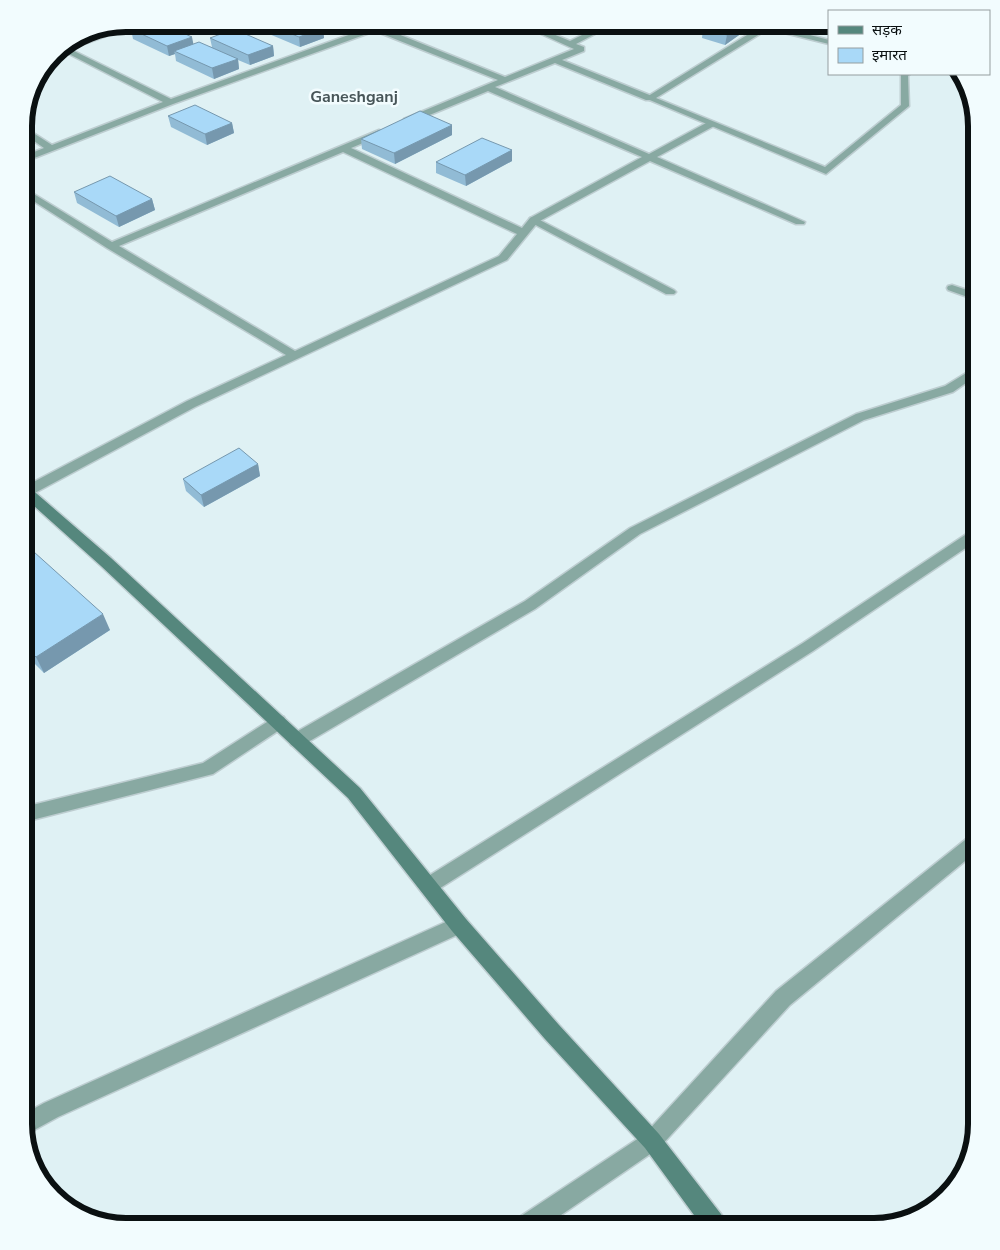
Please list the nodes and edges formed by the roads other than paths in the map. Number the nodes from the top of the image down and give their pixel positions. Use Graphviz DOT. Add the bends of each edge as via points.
graph roads {
  1 [pos="361,33"];
  2 [pos="388,33"];
  3 [pos="544,33"];
  4 [pos="592,33"];
  5 [pos="750,33"];
  6 [pos="794,33"];
  7 [pos="828,42"];
  8 [pos="570,44"];
  9 [pos="68,53"];
  10 [pos="555,60"];
  11 [pos="904,75"];
  12 [pos="505,80"];
  13 [pos="487,87"];
  14 [pos="649,98"];
  15 [pos="170,102"];
  16 [pos="711,124"];
  17 [pos="33,136"];
  18 [pos="51,148"];
  19 [pos="343,148"];
  20 [pos="33,155"];
  21 [pos="650,157"];
  22 [pos="33,197"];
  23 [pos="534,220"];
  24 [pos="800,222"];
  25 [pos="524,233"];
  26 [pos="111,246"];
  27 [pos="952,288"];
  28 [pos="670,292"];
  29 [pos="968,293"];
  30 [pos="296,356"];
  31 [pos="968,377"];
  32 [pos="33,487"];
  33 [pos="33,498"];
  34 [pos="968,539"];
  35 [pos="278,722"];
  36 [pos="297,740"];
  37 [pos="32,813"];
  38 [pos="968,848"];
  39 [pos="428,886"];
  40 [pos="459,926"];
  41 [pos="32,1120"];
  42 [pos="652,1141"];
  43 [pos="538,1218"];
  44 [pos="710,1218"];
  1 -- 15 [label="street"];
  2 -- 12 [label="street"];
  3 -- 8 [label="street"];
  4 -- 8 [label="street"];
  5 -- 14 [label="street"];
  6 -- 7 [label="street"];
  8 -- 10 [label="street" via="581,49"];
  9 -- 15 [label="street"];
  10 -- 12 [label="street"];
  10 -- 14 [label="street"];
  11 -- 16 [label="street" via="905,106 826,171"];
  12 -- 13 [label="street"];
  13 -- 19 [label="street"];
  13 -- 21 [label="street"];
  14 -- 16 [label="street"];
  15 -- 18 [label="street"];
  16 -- 21 [label="street"];
  17 -- 18 [label="street"];
  18 -- 20 [label="street"];
  19 -- 25 [label="street"];
  19 -- 26 [label="street"];
  21 -- 23 [label="street"];
  21 -- 24 [label="street"];
  22 -- 26 [label="street"];
  23 -- 25 [label="street"];
  23 -- 28 [label="street"];
  25 -- 30 [label="street" via="504,258"];
  26 -- 30 [label="street"];
  27 -- 29 [label="street"];
  30 -- 32 [label="street" via="191,404"];
  31 -- 36 [label="street" via="950,389 860,417 634,530 530,605"];
  33 -- 35 [label="street"];
  34 -- 39 [label="street" via="808,647"];
  35 -- 36 [label="street"];
  35 -- 37 [label="street" via="207,769"];
  36 -- 39 [label="street" via="354,793"];
  38 -- 42 [label="street" via="783,998"];
  39 -- 40 [label="street"];
  40 -- 41 [label="street"];
  40 -- 42 [label="street"];
  42 -- 43 [label="street"];
  42 -- 44 [label="street"];
}
